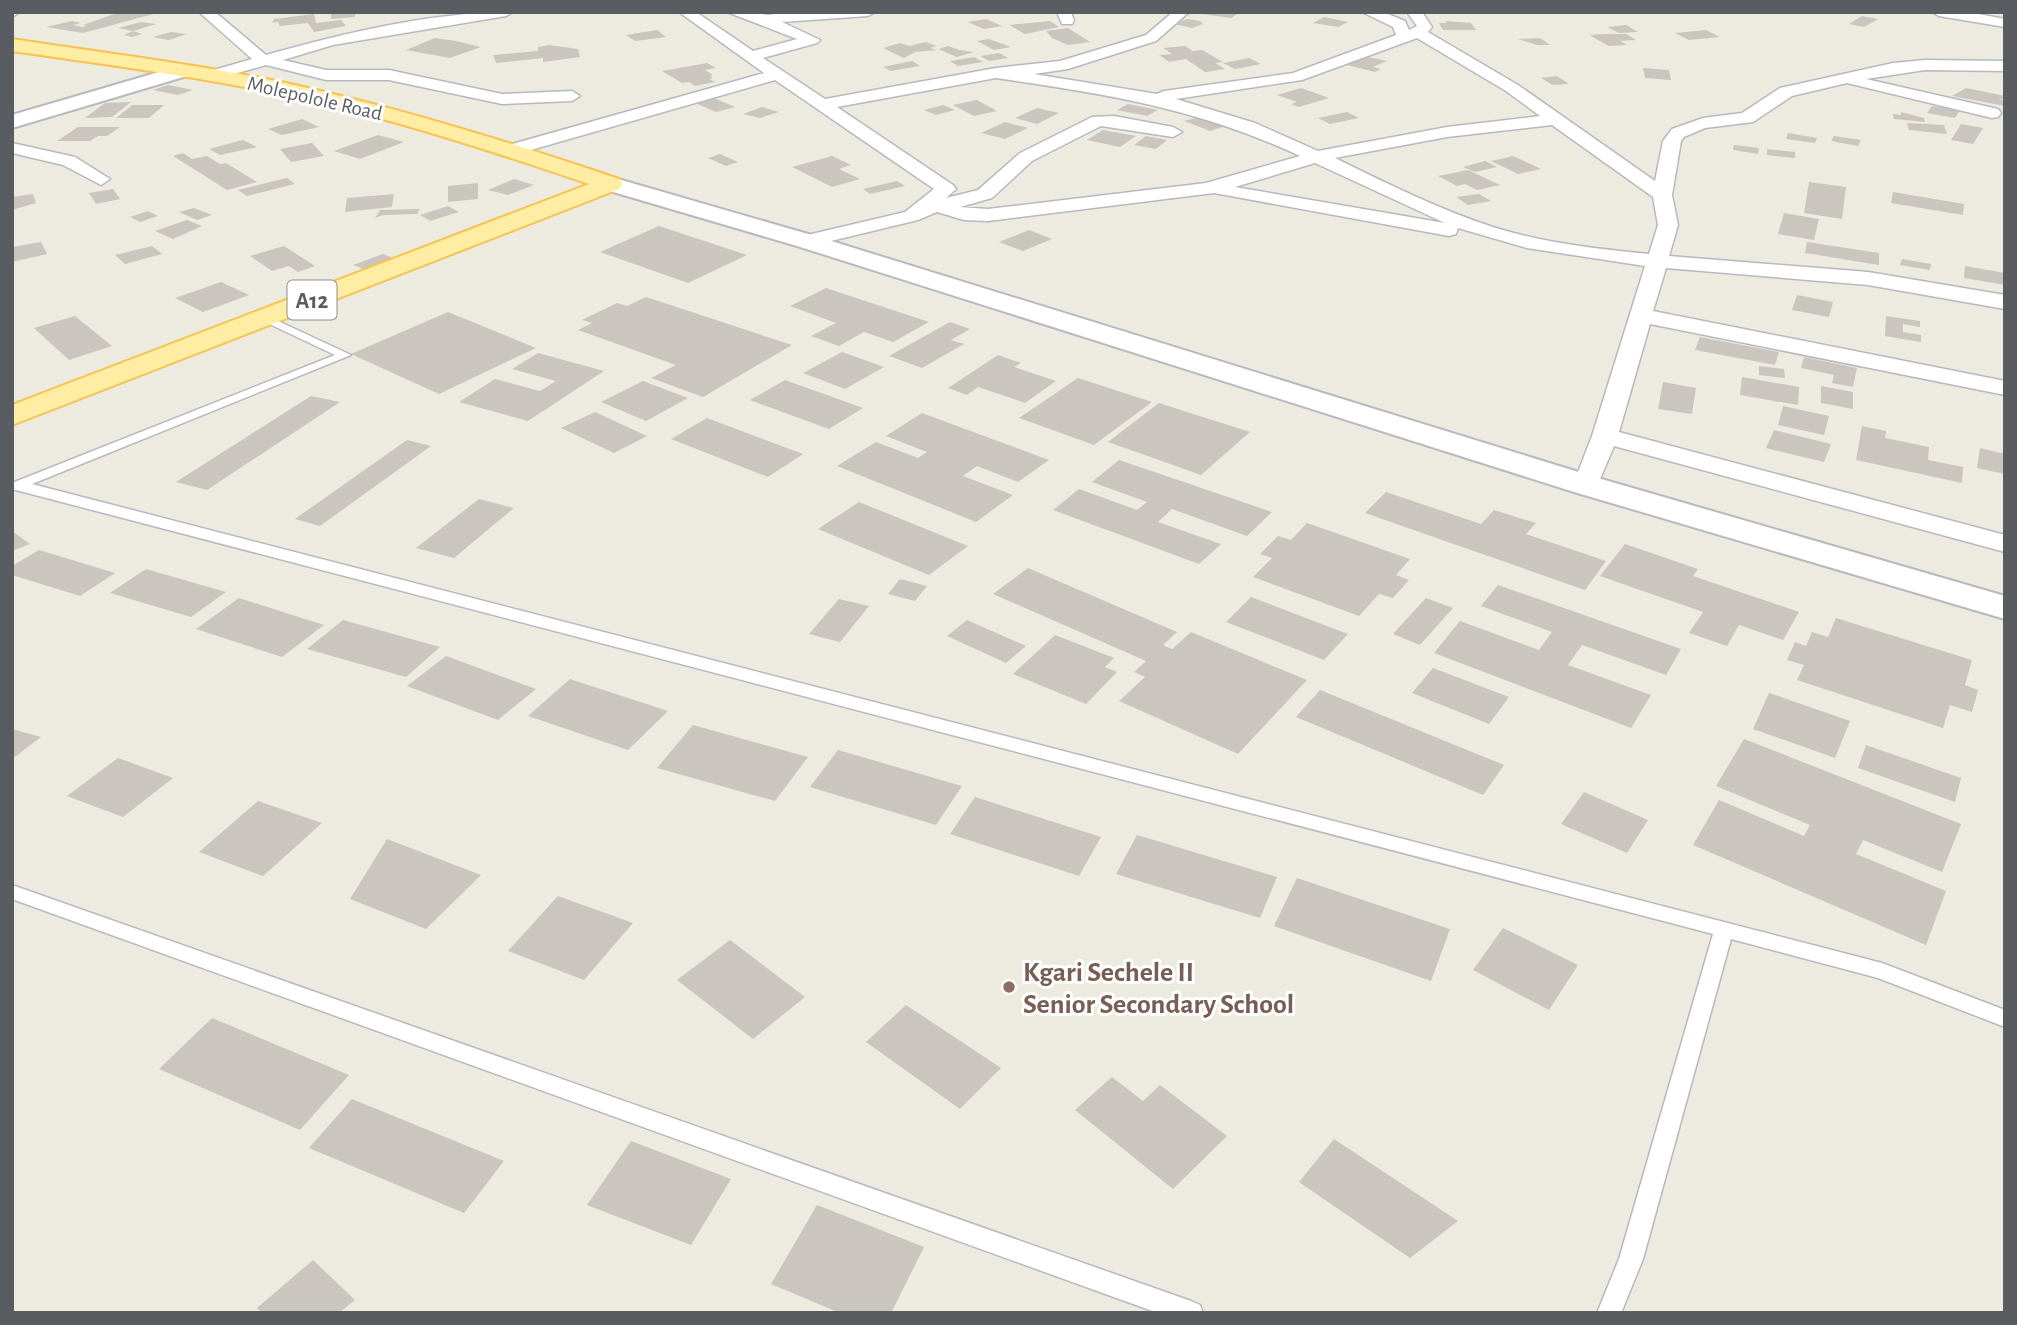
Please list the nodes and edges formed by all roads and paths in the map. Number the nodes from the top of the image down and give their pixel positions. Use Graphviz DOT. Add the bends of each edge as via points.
graph roads {
  1 [pos="206,12"];
  2 [pos="506,12"];
  3 [pos="686,12"];
  4 [pos="868,12"];
  5 [pos="1182,12"];
  6 [pos="1369,12"];
  7 [pos="1939,12"];
  8 [pos="738,13"];
  9 [pos="1969,14"];
  10 [pos="761,18"];
  11 [pos="2005,23"];
  12 [pos="1412,26"];
  13 [pos="12,45"];
  14 [pos="751,57"];
  15 [pos="261,59"];
  16 [pos="1925,65"];
  17 [pos="2005,66"];
  18 [pos="183,71"];
  19 [pos="996,73"];
  20 [pos="777,74"];
  21 [pos="213,75"];
  22 [pos="2005,76"];
  23 [pos="1844,79"];
  24 [pos="572,96"];
  25 [pos="1155,97"];
  26 [pos="822,105"];
  27 [pos="1992,113"];
  28 [pos="1556,119"];
  29 [pos="12,121"];
  30 [pos="1172,132"];
  31 [pos="12,148"];
  32 [pos="511,150"];
  33 [pos="1318,156"];
  34 [pos="101,179"];
  35 [pos="611,184"];
  36 [pos="1208,189"];
  37 [pos="953,195"];
  38 [pos="1662,195"];
  39 [pos="936,206"];
  40 [pos="911,216"];
  41 [pos="806,241"];
  42 [pos="1526,242"];
  43 [pos="1658,262"];
  44 [pos="2005,302"];
  45 [pos="1643,316"];
  46 [pos="265,318"];
  47 [pos="2005,388"];
  48 [pos="12,416"];
  49 [pos="1605,436"];
  50 [pos="1586,485"];
  51 [pos="15,486"];
  52 [pos="2005,544"];
  53 [pos="2005,608"];
  54 [pos="12,892"];
  55 [pos="1724,930"];
  56 [pos="2005,1019"];
  57 [pos="1191,1313"];
  58 [pos="1609,1313"];
  1 -- 15 [label="street"];
  2 -- 15 [label="street" via="353,36"];
  3 -- 14 [label="street"];
  4 -- 10 [label="street"];
  5 -- 19 [label="street" via="1159,34 1118,49 1055,68"];
  6 -- 12 [label="street"];
  7 -- 9 [label="street"];
  8 -- 10 [label="street"];
  9 -- 11 [label="street"];
  10 -- 14 [label="street" via="812,40"];
  12 -- 25 [label="street" via="1296,77"];
  12 -- 28 [label="street"];
  13 -- 18 [label="main road, Molepolole Road"];
  14 -- 20 [label="street"];
  15 -- 21 [label="street"];
  15 -- 24 [label="street" via="338,76 389,75 482,96"];
  16 -- 17 [label="street"];
  16 -- 22 [label="street"];
  16 -- 23 [label="street"];
  18 -- 21 [label="main road, Molepolole Road"];
  18 -- 29 [label="street"];
  19 -- 25 [label="street"];
  19 -- 26 [label="street"];
  20 -- 26 [label="street"];
  20 -- 32 [label="street"];
  21 -- 32 [label="main road, Molepolole Road" via="320,97"];
  23 -- 27 [label="street"];
  23 -- 38 [label="street" via="1786,92 1747,118 1703,123 1678,133 1672,141"];
  25 -- 33 [label="street" via="1249,127"];
  26 -- 37 [label="street"];
  28 -- 33 [label="street" via="1447,132"];
  28 -- 38 [label="street"];
  30 -- 37 [label="street" via="1098,121 1026,157 985,194"];
  31 -- 34 [label="street" via="69,161"];
  32 -- 35 [label="main road, Molepolole Road"];
  33 -- 36 [label="street"];
  33 -- 42 [label="street" via="1452,220"];
  35 -- 41 [label="street"];
  35 -- 46 [label="main road, A12"];
  36 -- 39 [label="street" via="988,215"];
  36 -- 42 [label="street"];
  37 -- 39 [label="street"];
  37 -- 40 [label="street"];
  38 -- 43 [label="street" via="1668,225"];
  39 -- 40 [label="street"];
  40 -- 41 [label="street"];
  41 -- 50 [label="street"];
  42 -- 43 [label="street"];
  43 -- 44 [label="street" via="1849,276"];
  43 -- 45 [label="street"];
  45 -- 47 [label="street"];
  45 -- 49 [label="street"];
  46 -- 48 [label="main road, A12"];
  46 -- 51 [label="lane" via="345,355"];
  49 -- 50 [label="street"];
  49 -- 52 [label="street"];
  50 -- 53 [label="street"];
  51 -- 55 [label="lane"];
  54 -- 57 [label="lane"];
  55 -- 56 [label="lane" via="1882,971"];
  55 -- 58 [label="lane" via="1631,1259"];
}
